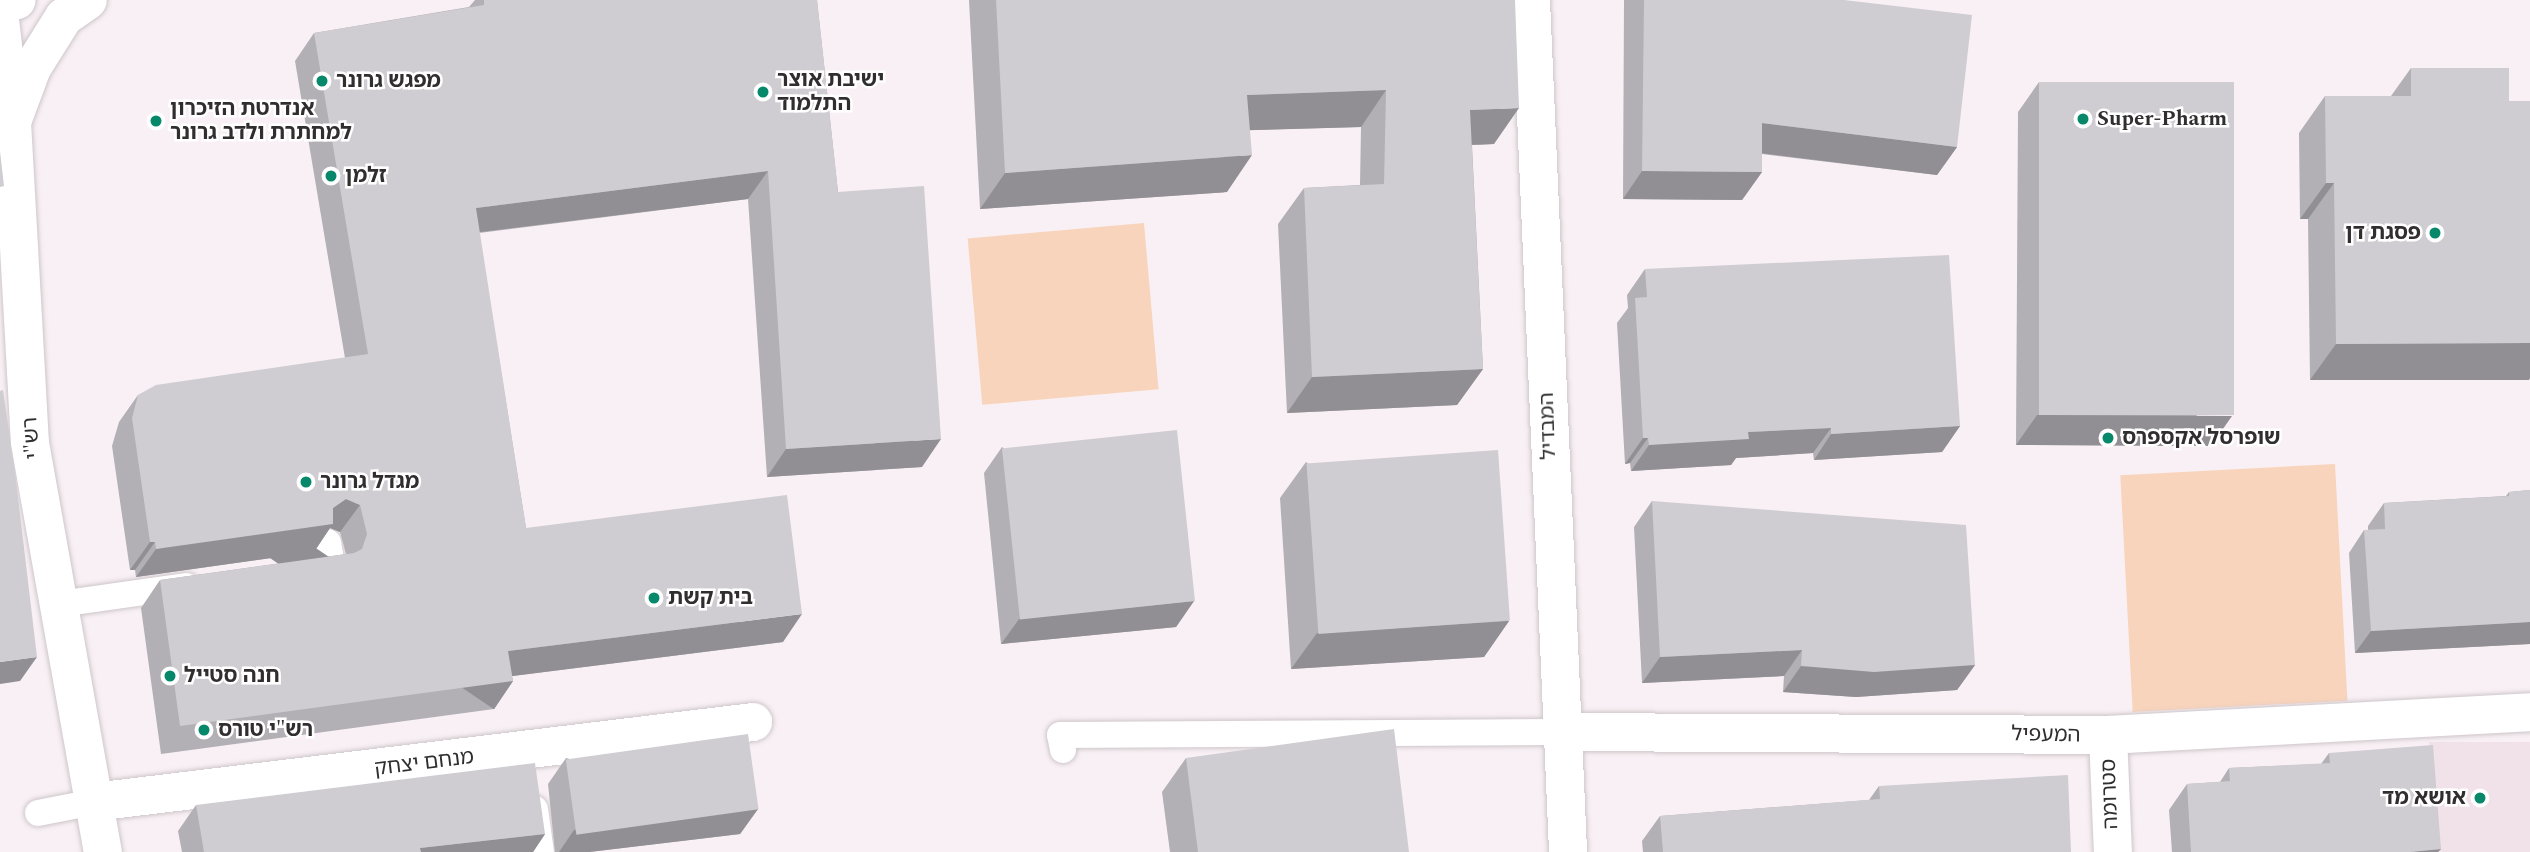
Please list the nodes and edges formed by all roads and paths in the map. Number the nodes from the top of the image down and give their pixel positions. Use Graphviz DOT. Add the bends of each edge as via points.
graph roads {
  1 [pos="17,0"];
  2 [pos="88,0"];
  3 [pos="1531,0"];
  4 [pos="0,4"];
  5 [pos="0,20"];
  6 [pos="12,122"];
  7 [pos="15,399"];
  8 [pos="328,542"];
  9 [pos="277,573"];
  10 [pos="209,583"];
  11 [pos="58,604"];
  12 [pos="2530,712"];
  13 [pos="753,722"];
  14 [pos="1561,732"];
  15 [pos="2108,735"];
  16 [pos="1063,750"];
  17 [pos="530,771"];
  18 [pos="94,802"];
  19 [pos="38,813"];
  20 [pos="103,852"];
  21 [pos="541,852"];
  22 [pos="1569,852"];
  23 [pos="2113,852"];
  1 -- 4 [label="street"];
  2 -- 6 [label="street" via="64,17 32,68"];
  3 -- 14 [label="street, המבדיל"];
  5 -- 6 [label="street, רש\"י"];
  6 -- 7 [label="street, רש\"י"];
  7 -- 11 [label="street, רש\"י" via="30,443"];
  8 -- 9 [label="lane" via="331,565"];
  10 -- 11 [label="lane"];
  11 -- 18 [label="street, רש\"י"];
  12 -- 15 [label="street, המעפיל"];
  13 -- 17 [label="street, מנחם יצחק"];
  14 -- 15 [label="street, המעפיל"];
  14 -- 16 [label="lane" via="1060,735"];
  14 -- 22 [label="street, המבדיל"];
  15 -- 23 [label="street, סטרומה"];
  17 -- 18 [label="street, מנחם יצחק"];
  17 -- 21 [label="lane"];
  18 -- 19 [label="lane"];
  18 -- 20 [label="street, רש\"י"];
}
